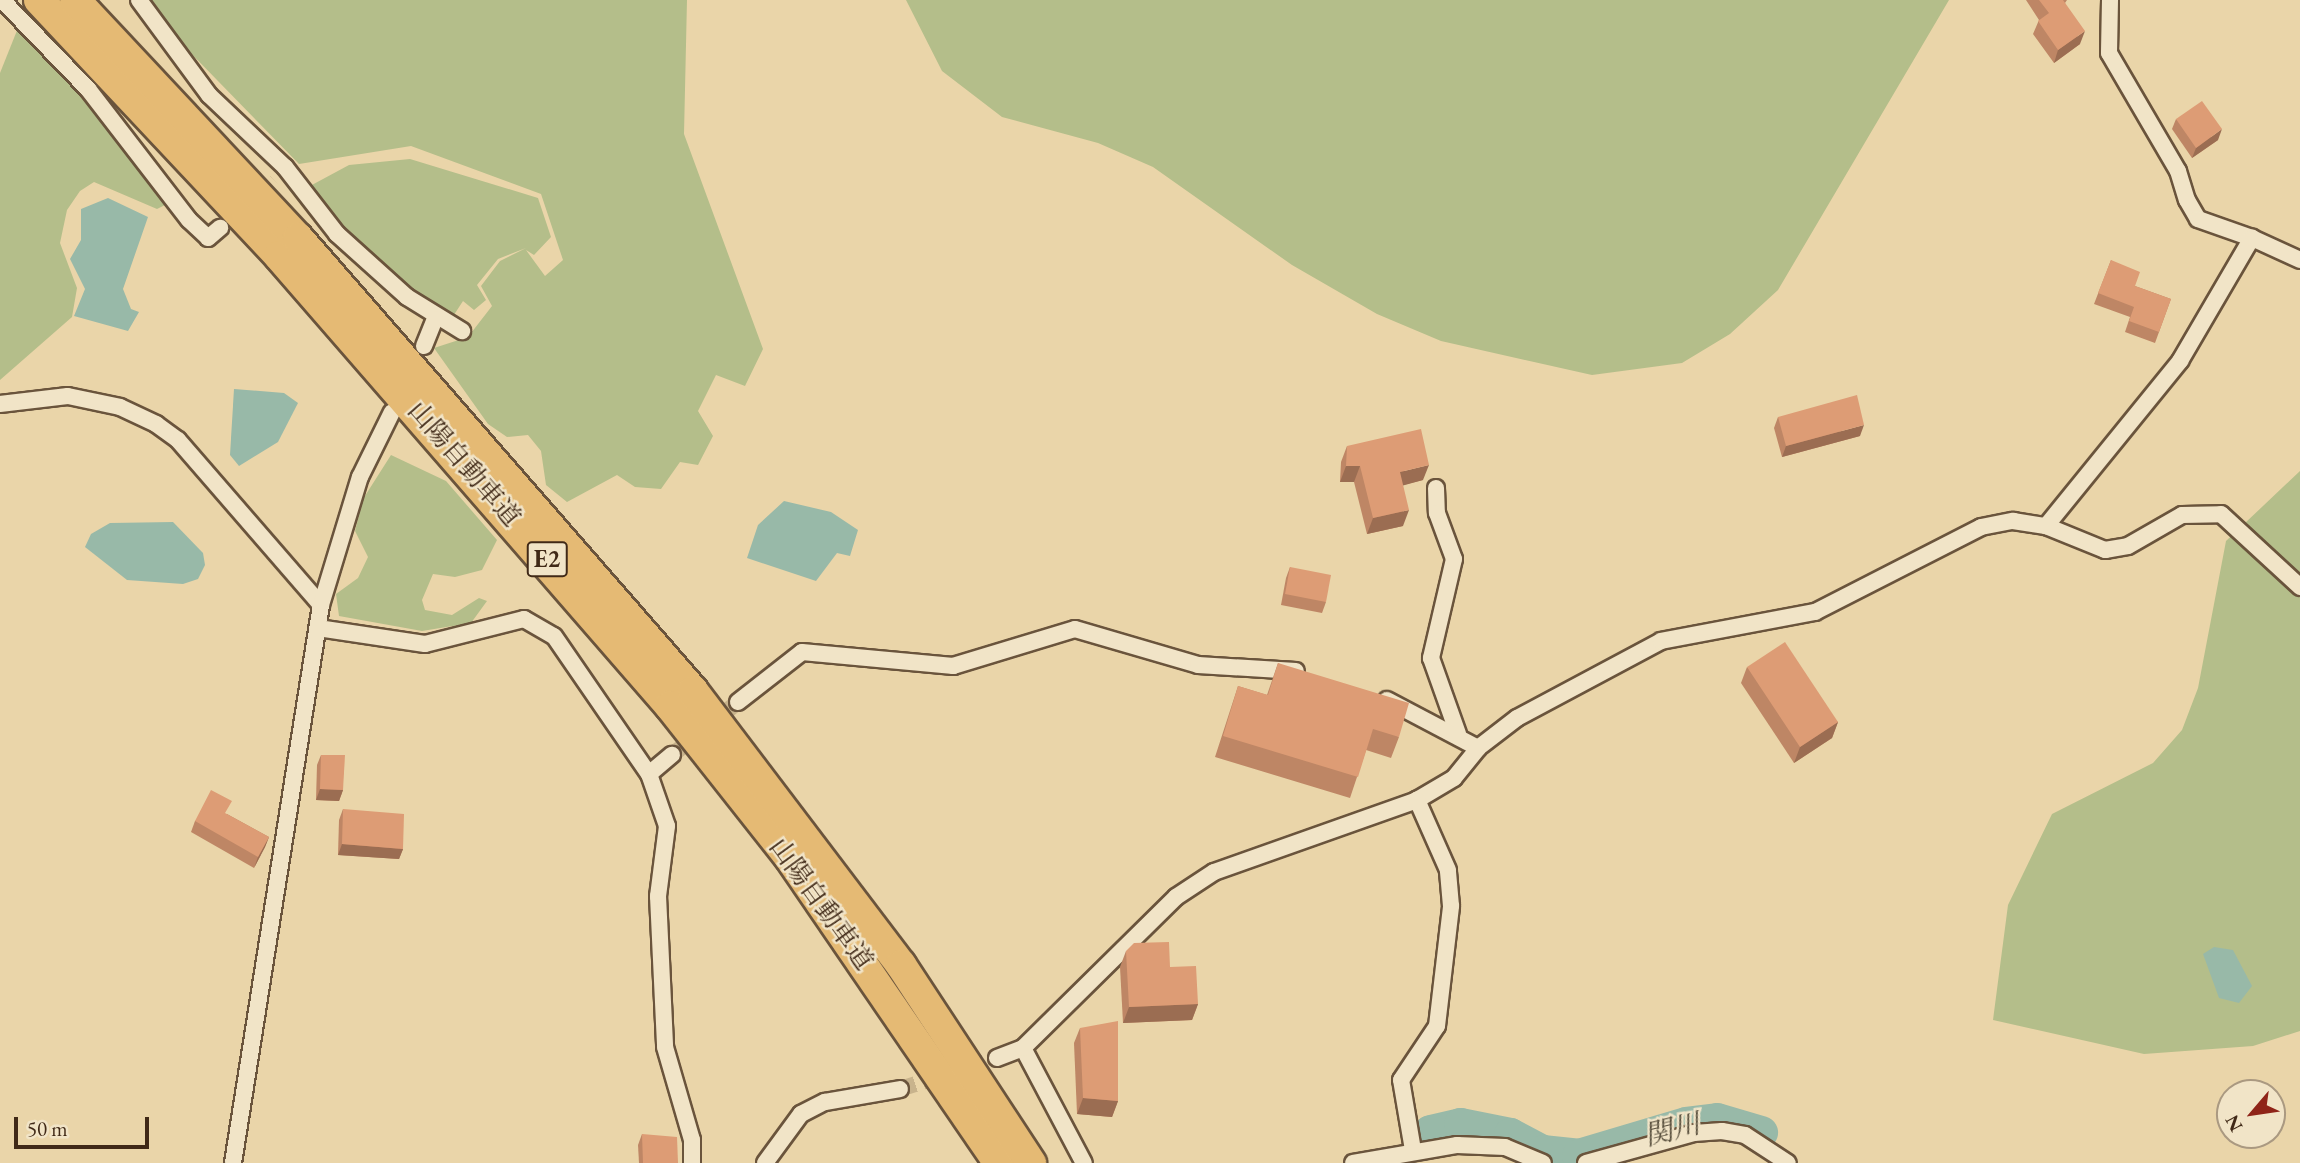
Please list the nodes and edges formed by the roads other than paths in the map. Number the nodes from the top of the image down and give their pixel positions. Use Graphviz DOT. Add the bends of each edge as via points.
graph roads {
  1 [pos="2,0"];
  2 [pos="39,0"];
  3 [pos="75,0"];
  4 [pos="139,0"];
  5 [pos="2110,0"];
  6 [pos="285,167"];
  7 [pos="273,180"];
  8 [pos="220,228"];
  9 [pos="2252,238"];
  10 [pos="2300,260"];
  11 [pos="435,319"];
  12 [pos="463,331"];
  13 [pos="424,346"];
  14 [pos="0,404"];
  15 [pos="392,412"];
  16 [pos="1436,488"];
  17 [pos="2046,526"];
  18 [pos="2300,587"];
  19 [pos="321,605"];
  20 [pos="318,628"];
  21 [pos="1309,675"];
  22 [pos="1370,694"];
  23 [pos="738,702"];
  24 [pos="1458,734"];
  25 [pos="1478,748"];
  26 [pos="672,755"];
  27 [pos="649,774"];
  28 [pos="1417,800"];
  29 [pos="1023,1048"];
  30 [pos="997,1058"];
  31 [pos="900,1089"];
  32 [pos="1413,1150"];
  33 [pos="233,1163"];
  34 [pos="692,1163"];
  35 [pos="765,1163"];
  36 [pos="999,1163"];
  37 [pos="1031,1163"];
  38 [pos="1084,1163"];
  39 [pos="1353,1163"];
  40 [pos="1543,1163"];
  41 [pos="1586,1163"];
  42 [pos="1788,1163"];
  1 -- 8 [label="street" via="88,89 189,220 208,238"];
  2 -- 36 [label="highway, 山陽自動車道 / E2" via="279,256 670,706 790,858"];
  3 -- 37 [label="highway, 山陽自動車道 / E2" via="307,248 692,691 901,965"];
  4 -- 6 [label="street" via="209,95"];
  5 -- 9 [label="street" via="2109,53 2178,171 2198,219"];
  6 -- 7 [label="street"];
  6 -- 11 [label="street" via="337,234"];
  9 -- 10 [label="street"];
  9 -- 17 [label="street" via="2180,361"];
  11 -- 12 [label="street"];
  11 -- 13 [label="street"];
  14 -- 19 [label="street" via="68,396 120,407 156,424 178,440"];
  15 -- 19 [label="street" via="360,477"];
  16 -- 24 [label="street" via="1437,513 1454,559 1431,658"];
  17 -- 18 [label="street" via="2105,550 2128,546 2182,515 2221,513"];
  17 -- 25 [label="street" via="2013,521 1981,527 1815,612 1635,650"];
  19 -- 20 [label="street"];
  20 -- 27 [label="street" via="425,644 524,619 541,625"];
  20 -- 33 [label="street"];
  21 -- 23 [label="street" via="1198,665 1075,629 953,666 802,652"];
  22 -- 24 [label="street"];
  24 -- 25 [label="street"];
  25 -- 28 [label="street" via="1454,778"];
  26 -- 27 [label="street"];
  27 -- 34 [label="street" via="667,825 658,896 665,1046 692,1140"];
  28 -- 29 [label="street" via="1214,872 1176,897"];
  28 -- 32 [label="street" via="1448,870 1451,906 1437,1026 1401,1080"];
  29 -- 30 [label="street"];
  29 -- 38 [label="street"];
  31 -- 35 [label="street" via="825,1102 800,1114"];
  32 -- 39 [label="street"];
  32 -- 40 [label="street" via="1505,1147"];
  41 -- 42 [label="street" via="1694,1133 1722,1131 1745,1135"];
}
